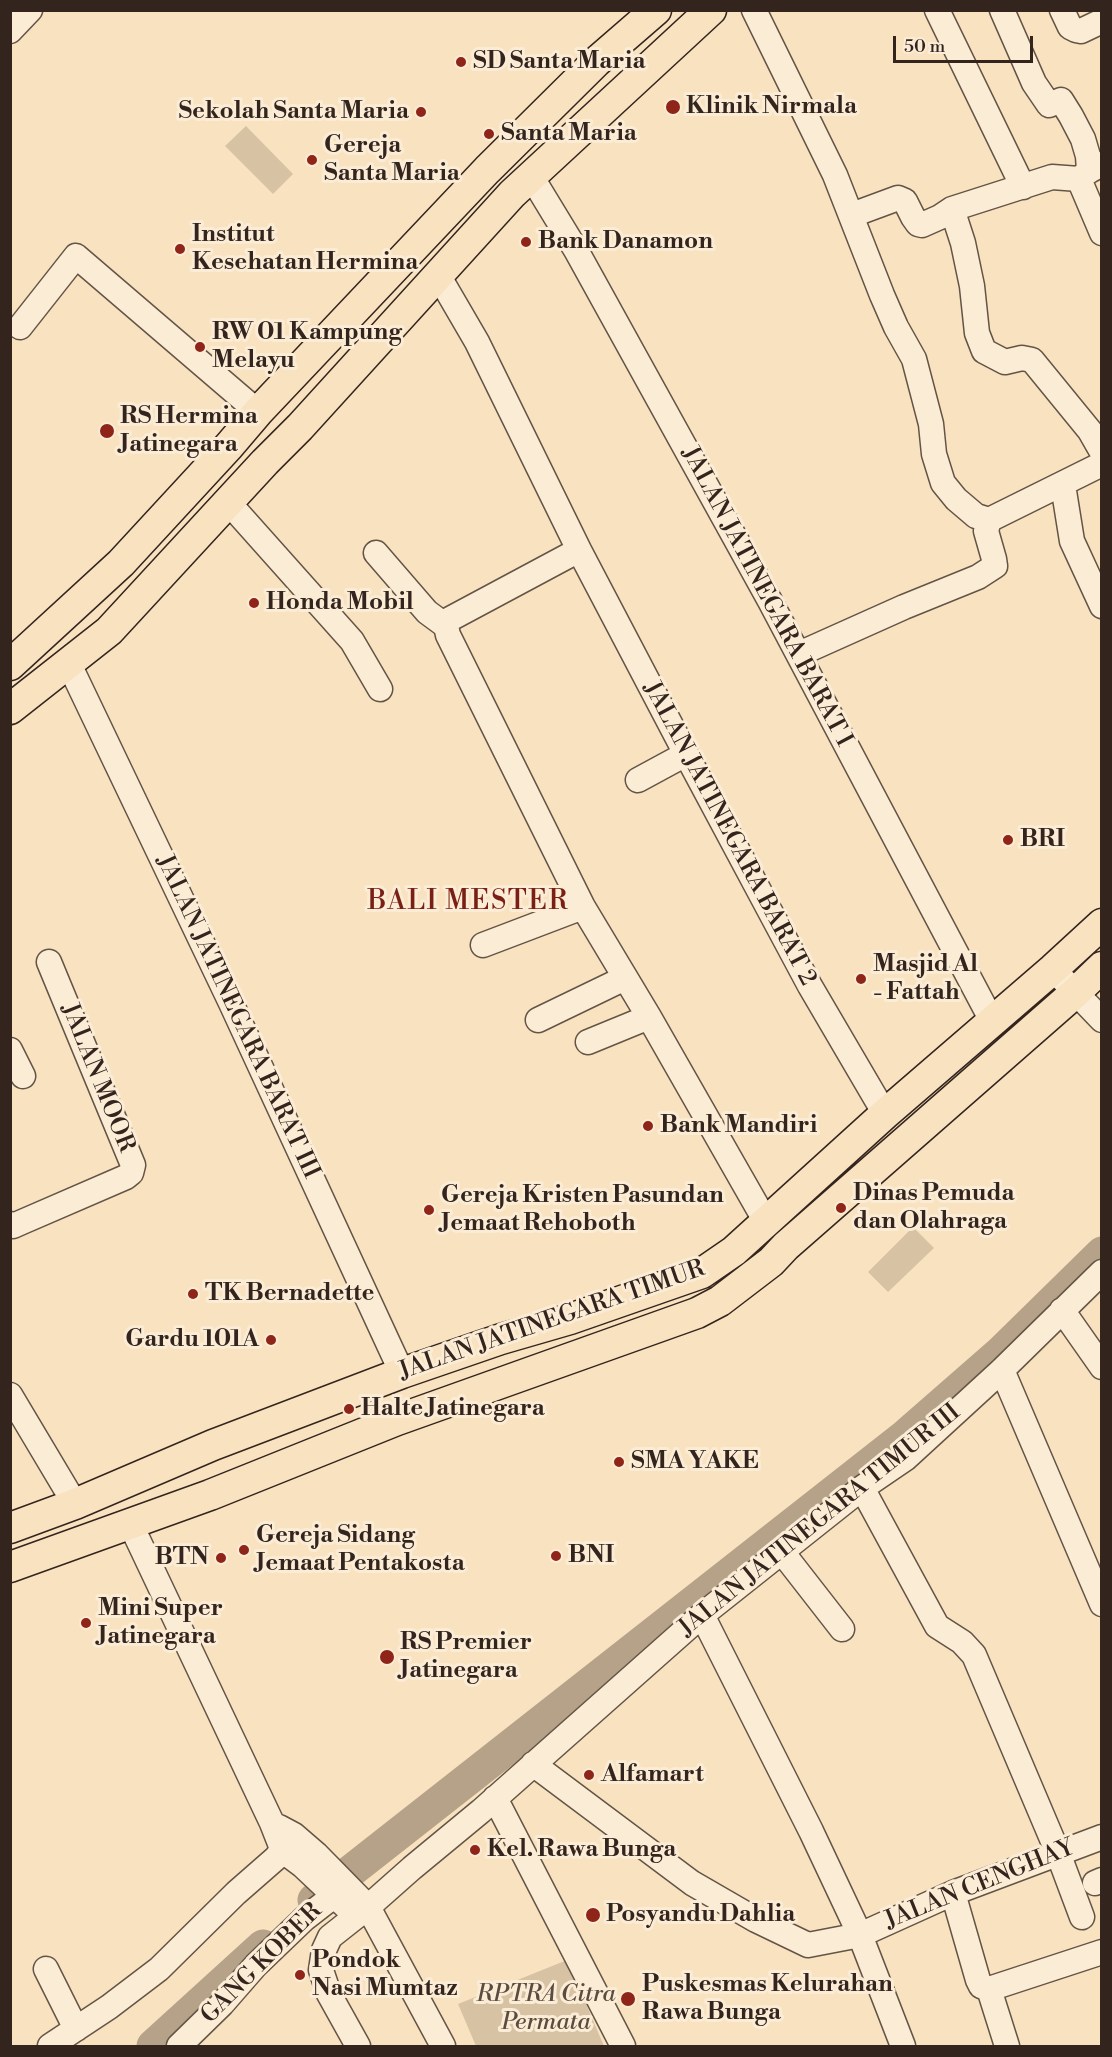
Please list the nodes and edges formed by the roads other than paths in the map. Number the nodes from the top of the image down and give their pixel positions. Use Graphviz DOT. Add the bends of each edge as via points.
graph roads {
  1 [pos="30,10"];
  2 [pos="656,10"];
  3 [pos="711,10"];
  4 [pos="754,10"];
  5 [pos="937,10"];
  6 [pos="1002,10"];
  7 [pos="1062,10"];
  8 [pos="1101,21"];
  9 [pos="10,31"];
  10 [pos="1090,171"];
  11 [pos="531,176"];
  12 [pos="1023,187"];
  13 [pos="952,209"];
  14 [pos="851,213"];
  15 [pos="1101,233"];
  16 [pos="438,275"];
  17 [pos="20,327"];
  18 [pos="258,412"];
  19 [pos="1101,452"];
  20 [pos="1101,464"];
  21 [pos="1063,485"];
  22 [pos="228,502"];
  23 [pos="989,520"];
  24 [pos="579,550"];
  25 [pos="376,553"];
  26 [pos="1101,606"];
  27 [pos="446,626"];
  28 [pos="798,654"];
  29 [pos="68,663"];
  30 [pos="10,665"];
  31 [pos="380,689"];
  32 [pos="10,709"];
  33 [pos="686,754"];
  34 [pos="638,780"];
  35 [pos="583,907"];
  36 [pos="1101,924"];
  37 [pos="483,945"];
  38 [pos="50,962"];
  39 [pos="1101,967"];
  40 [pos="1053,969"];
  41 [pos="625,978"];
  42 [pos="1076,992"];
  43 [pos="649,1017"];
  44 [pos="538,1020"];
  45 [pos="1101,1020"];
  46 [pos="992,1021"];
  47 [pos="588,1042"];
  48 [pos="10,1050"];
  49 [pos="23,1076"];
  50 [pos="885,1114"];
  51 [pos="766,1222"];
  52 [pos="10,1224"];
  53 [pos="1101,1272"];
  54 [pos="1062,1310"];
  55 [pos="1101,1366"];
  56 [pos="1002,1370"];
  57 [pos="402,1373"];
  58 [pos="10,1395"];
  59 [pos="862,1488"];
  60 [pos="75,1504"];
  61 [pos="130,1524"];
  62 [pos="10,1528"];
  63 [pos="782,1552"];
  64 [pos="10,1567"];
  65 [pos="1101,1604"];
  66 [pos="702,1615"];
  67 [pos="842,1629"];
  68 [pos="533,1764"];
  69 [pos="495,1798"];
  70 [pos="1101,1837"];
  71 [pos="288,1843"];
  72 [pos="1058,1853"];
  73 [pos="338,1887"];
  74 [pos="953,1893"];
  75 [pos="362,1912"];
  76 [pos="1082,1917"];
  77 [pos="860,1935"];
  78 [pos="1101,1952"];
  79 [pos="46,1969"];
  80 [pos="989,1989"];
  81 [pos="76,2029"];
  82 [pos="50,2046"];
  83 [pos="179,2046"];
  84 [pos="358,2046"];
  85 [pos="443,2046"];
  86 [pos="623,2046"];
  87 [pos="903,2046"];
  88 [pos="1007,2046"];
  1 -- 9 [label="street"];
  2 -- 18 [label="main road" via="596,62 487,170"];
  3 -- 11 [label="main road"];
  4 -- 14 [label="street"];
  5 -- 12 [label="street"];
  6 -- 10 [label="street" via="1034,83 1049,105 1061,100 1071,116 1083,139"];
  7 -- 8 [label="street" via="1070,27 1076,30"];
  10 -- 12 [label="street"];
  10 -- 15 [label="street"];
  11 -- 16 [label="main road"];
  11 -- 28 [label="street, JALAN JATINEGARA BARAT I" via="576,250"];
  12 -- 13 [label="street"];
  13 -- 14 [label="street" via="922,225 905,201 898,198"];
  13 -- 19 [label="street" via="963,243 977,333 984,351 1005,362 1032,360 1090,431"];
  14 -- 23 [label="street" via="882,295 914,359 943,483 976,516"];
  16 -- 22 [label="main road"];
  16 -- 24 [label="street, JALAN JATINEGARA BARAT 2" via="477,342"];
  17 -- 18 [label="street" via="76,256"];
  18 -- 30 [label="main road" via="121,563"];
  20 -- 21 [label="street"];
  21 -- 23 [label="street"];
  21 -- 26 [label="street" via="1072,541"];
  22 -- 29 [label="main road" via="109,631"];
  22 -- 31 [label="street" via="352,640"];
  23 -- 28 [label="street" via="986,531 994,566 978,577"];
  24 -- 27 [label="street" via="450,619"];
  24 -- 33 [label="street, JALAN JATINEGARA BARAT 2"];
  25 -- 27 [label="street" via="427,612"];
  27 -- 35 [label="street"];
  28 -- 46 [label="street, JALAN JATINEGARA BARAT I"];
  29 -- 32 [label="main road"];
  29 -- 57 [label="street, JALAN JATINEGARA BARAT III"];
  33 -- 34 [label="street"];
  33 -- 50 [label="street, JALAN JATINEGARA BARAT 2" via="810,986"];
  35 -- 37 [label="street"];
  35 -- 41 [label="street"];
  36 -- 40 [label="main road, JALAN JATINEGARA TIMUR"];
  38 -- 52 [label="street, JALAN MOOR" via="133,1165 126,1177"];
  39 -- 42 [label="main road, JALAN JATINEGARA TIMUR"];
  40 -- 42 [label="street"];
  40 -- 46 [label="main road, JALAN JATINEGARA TIMUR"];
  41 -- 43 [label="street"];
  41 -- 44 [label="street"];
  42 -- 45 [label="street"];
  42 -- 61 [label="main road, JALAN JATINEGARA TIMUR" via="771,1262 720,1301 697,1313 397,1420"];
  43 -- 47 [label="street"];
  43 -- 51 [label="street"];
  46 -- 50 [label="main road, JALAN JATINEGARA TIMUR"];
  48 -- 49 [label="street"];
  50 -- 51 [label="main road, JALAN JATINEGARA TIMUR"];
  51 -- 57 [label="main road, JALAN JATINEGARA TIMUR" via="702,1273"];
  53 -- 54 [label="street, JALAN JATINEGARA TIMUR III"];
  54 -- 55 [label="street"];
  54 -- 56 [label="street, JALAN JATINEGARA TIMUR III"];
  56 -- 59 [label="street, JALAN JATINEGARA TIMUR III" via="906,1458"];
  56 -- 65 [label="street"];
  57 -- 60 [label="main road, JALAN JATINEGARA TIMUR" via="213,1445"];
  58 -- 60 [label="street"];
  59 -- 63 [label="street, JALAN JATINEGARA TIMUR III"];
  59 -- 72 [label="street" via="937,1626 974,1655"];
  60 -- 62 [label="main road, JALAN JATINEGARA TIMUR"];
  61 -- 64 [label="main road, JALAN JATINEGARA TIMUR"];
  61 -- 71 [label="street" via="272,1823"];
  63 -- 66 [label="street, JALAN JATINEGARA TIMUR III"];
  63 -- 67 [label="street"];
  66 -- 68 [label="street, JALAN JATINEGARA TIMUR III"];
  66 -- 77 [label="street"];
  68 -- 69 [label="street, JALAN JATINEGARA TIMUR III"];
  68 -- 77 [label="street, JALAN CENGHAY" via="692,1883 756,1920 808,1945"];
  69 -- 75 [label="street, JALAN JATINEGARA TIMUR III"];
  69 -- 86 [label="street"];
  70 -- 72 [label="street, JALAN CENGHAY"];
  71 -- 73 [label="street"];
  71 -- 81 [label="street" via="159,1969"];
  72 -- 74 [label="street, JALAN CENGHAY"];
  72 -- 76 [label="street"];
  73 -- 75 [label="street"];
  73 -- 83 [label="street, GANG KOBER"];
  74 -- 77 [label="street, JALAN CENGHAY"];
  74 -- 80 [label="street" via="978,1980"];
  75 -- 84 [label="street, JALAN JATINEGARA TIMUR III" via="330,1937 321,1970 329,1994"];
  75 -- 85 [label="street"];
  77 -- 87 [label="street, JALAN CENGHAY"];
  78 -- 80 [label="street"];
  79 -- 81 [label="street"];
  80 -- 88 [label="street"];
  81 -- 82 [label="street"];
}
